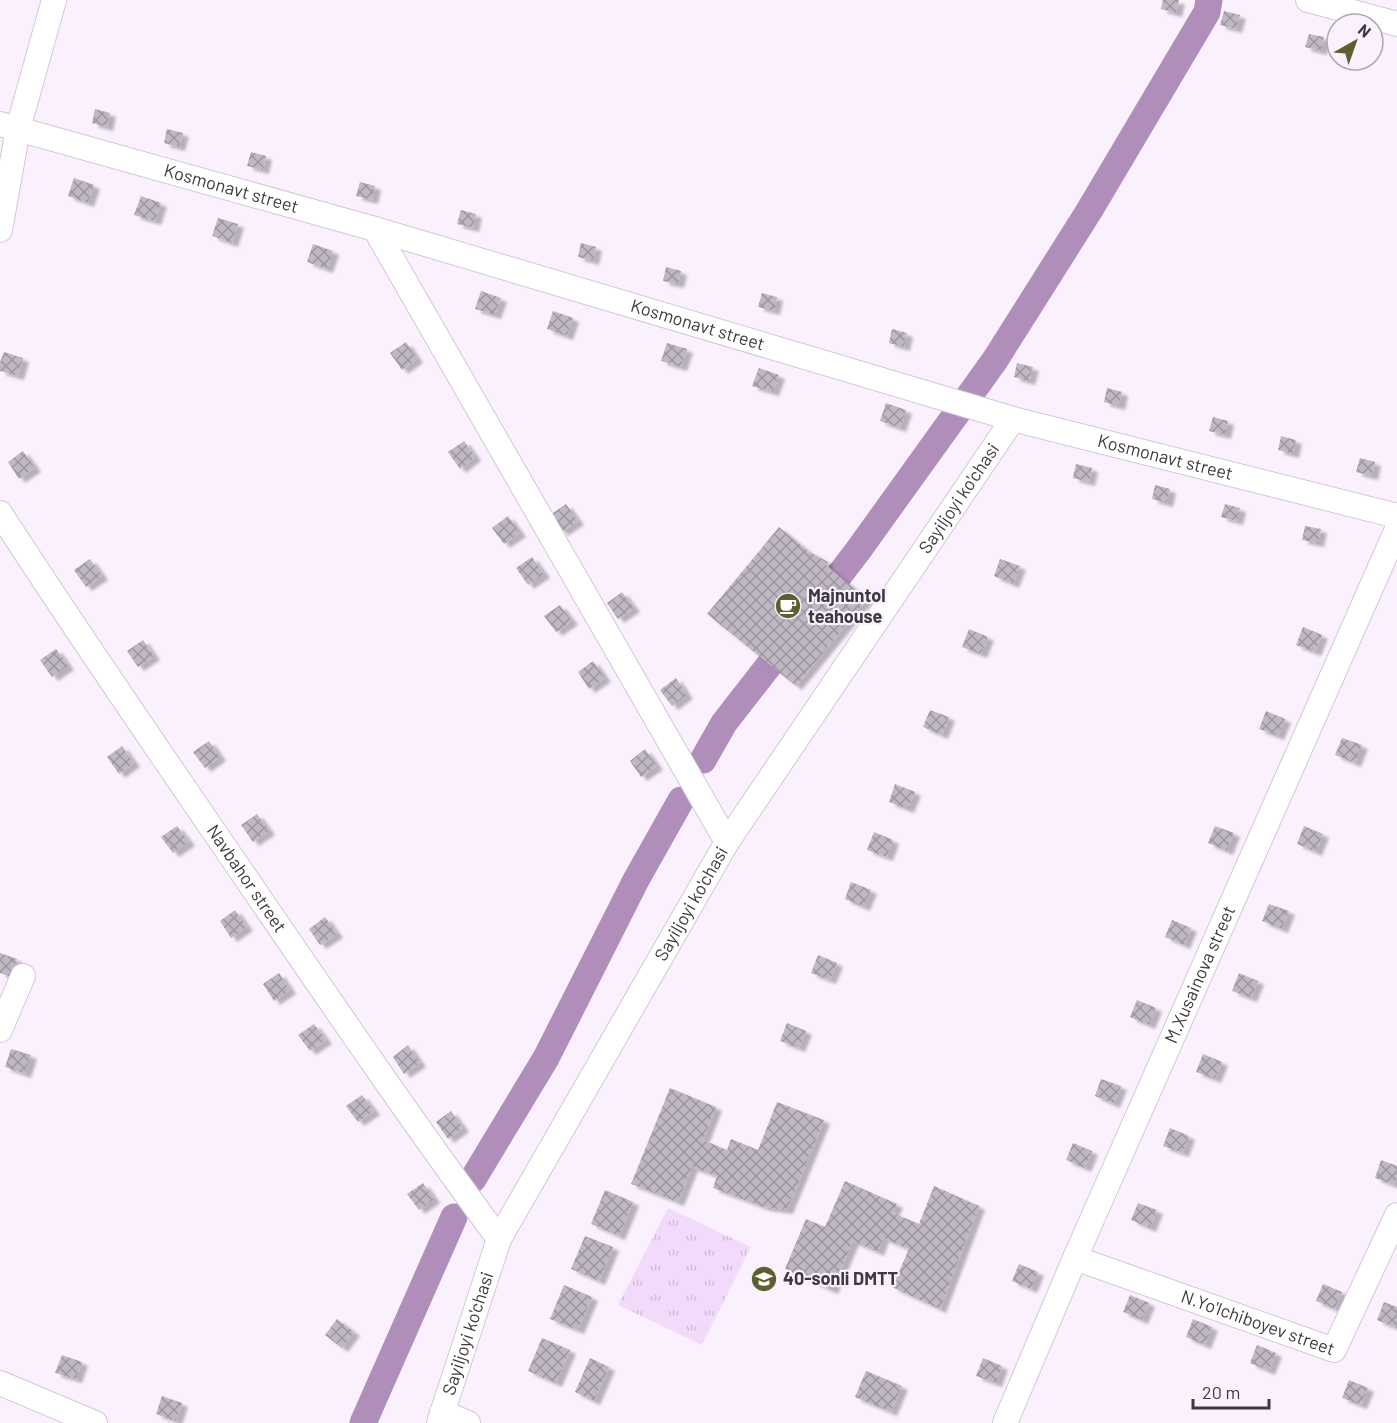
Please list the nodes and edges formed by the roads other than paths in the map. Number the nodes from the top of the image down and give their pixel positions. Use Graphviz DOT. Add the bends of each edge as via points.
graph roads {
  1 [pos="54,0"];
  2 [pos="1308,0"];
  3 [pos="1397,24"];
  4 [pos="9,126"];
  5 [pos="375,229"];
  6 [pos="0,230"];
  7 [pos="1012,418"];
  8 [pos="0,513"];
  9 [pos="1397,516"];
  10 [pos="1397,529"];
  11 [pos="727,842"];
  12 [pos="23,976"];
  13 [pos="0,1030"];
  14 [pos="1397,1215"];
  15 [pos="499,1239"];
  16 [pos="1075,1258"];
  17 [pos="0,1383"];
  18 [pos="441,1418"];
  19 [pos="95,1423"];
  20 [pos="468,1423"];
  21 [pos="1005,1423"];
  1 -- 4 [label="street"];
  2 -- 3 [label="street"];
  4 -- 5 [label="street, Kosmonavt street"];
  4 -- 6 [label="street"];
  5 -- 7 [label="street, Kosmonavt street"];
  5 -- 11 [label="street"];
  7 -- 9 [label="street, Kosmonavt street"];
  7 -- 11 [label="street, Sayiljoyi ko'chasi"];
  8 -- 15 [label="street, Navbahor street" via="283,933"];
  10 -- 16 [label="street, M.Xusainova street"];
  11 -- 15 [label="street, Sayiljoyi ko'chasi"];
  12 -- 13 [label="street"];
  14 -- 16 [label="street, N.Yo'lchiboyev street" via="1334,1350"];
  15 -- 18 [label="street, Sayiljoyi ko'chasi"];
  16 -- 21 [label="street, M.Xusainova street"];
  17 -- 19 [label="street"];
  18 -- 20 [label="street"];
}
